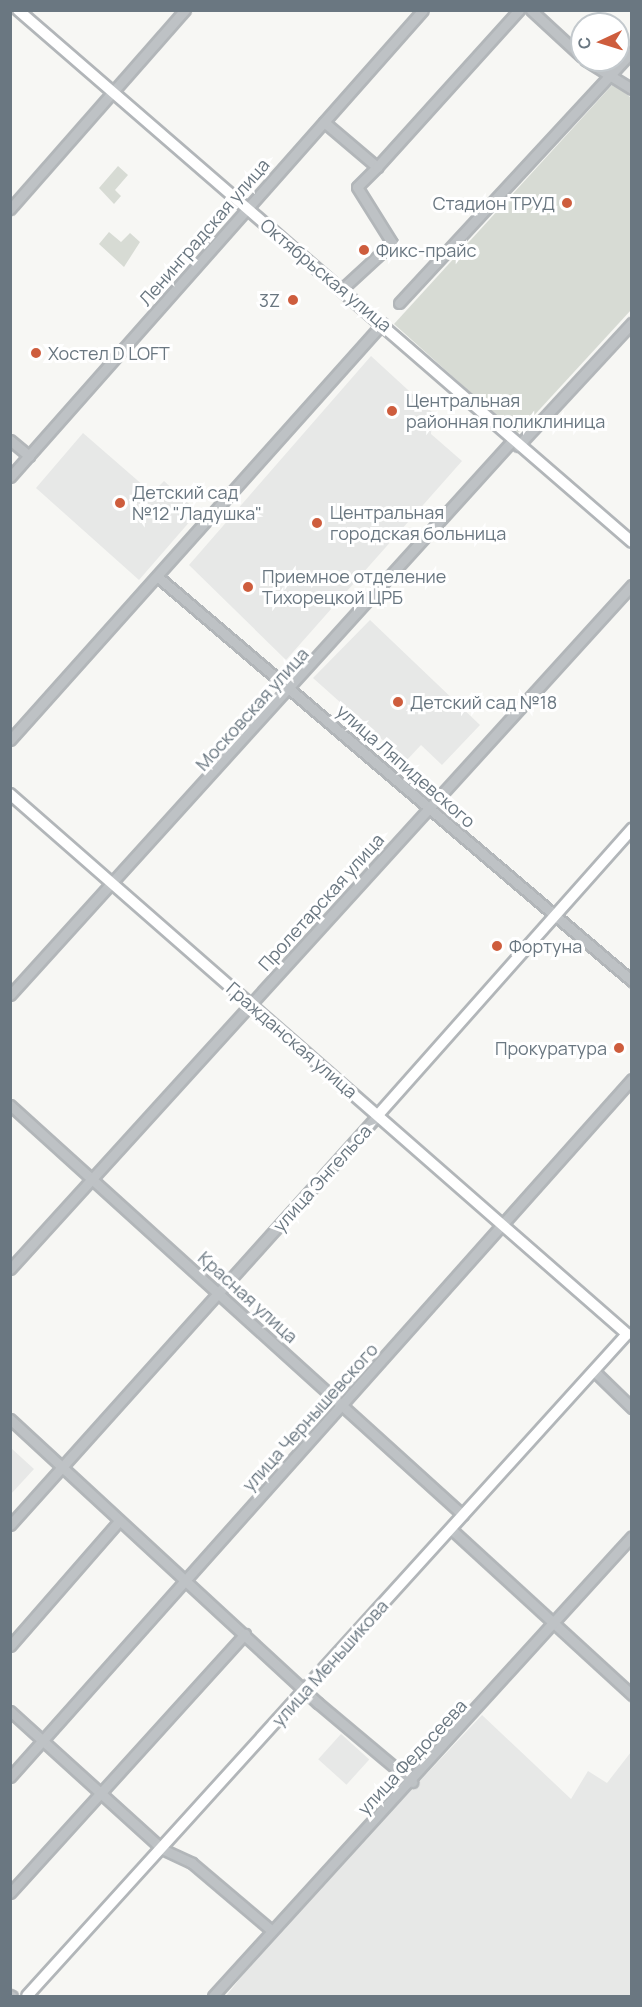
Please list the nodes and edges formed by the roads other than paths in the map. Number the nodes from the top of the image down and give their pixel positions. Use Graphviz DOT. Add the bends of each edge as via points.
graph roads {
  1 [pos="18,10"];
  2 [pos="185,10"];
  3 [pos="423,10"];
  4 [pos="519,10"];
  5 [pos="531,10"];
  6 [pos="570,45"];
  7 [pos="632,51"];
  8 [pos="599,72"];
  9 [pos="614,74"];
  10 [pos="632,89"];
  11 [pos="113,93"];
  12 [pos="324,122"];
  13 [pos="377,167"];
  14 [pos="247,208"];
  15 [pos="10,209"];
  16 [pos="342,289"];
  17 [pos="399,303"];
  18 [pos="384,323"];
  19 [pos="632,323"];
  20 [pos="10,440"];
  21 [pos="515,444"];
  22 [pos="29,456"];
  23 [pos="10,477"];
  24 [pos="632,542"];
  25 [pos="158,577"];
  26 [pos="632,585"];
  27 [pos="292,689"];
  28 [pos="10,740"];
  29 [pos="10,794"];
  30 [pos="430,809"];
  31 [pos="632,829"];
  32 [pos="114,885"];
  33 [pos="555,917"];
  34 [pos="632,981"];
  35 [pos="10,995"];
  36 [pos="250,1004"];
  37 [pos="632,1079"];
  38 [pos="10,1105"];
  39 [pos="378,1115"];
  40 [pos="94,1178"];
  41 [pos="506,1226"];
  42 [pos="10,1269"];
  43 [pos="219,1294"];
  44 [pos="629,1332"];
  45 [pos="595,1372"];
  46 [pos="344,1404"];
  47 [pos="632,1408"];
  48 [pos="10,1419"];
  49 [pos="62,1467"];
  50 [pos="463,1515"];
  51 [pos="119,1521"];
  52 [pos="10,1525"];
  53 [pos="451,1529"];
  54 [pos="632,1536"];
  55 [pos="186,1578"];
  56 [pos="554,1623"];
  57 [pos="244,1634"];
  58 [pos="10,1646"];
  59 [pos="305,1690"];
  60 [pos="632,1695"];
  61 [pos="10,1711"];
  62 [pos="44,1741"];
  63 [pos="10,1777"];
  64 [pos="412,1782"];
  65 [pos="100,1792"];
  66 [pos="162,1849"];
  67 [pos="10,1893"];
  68 [pos="271,1930"];
  69 [pos="27,1996"];
  70 [pos="213,1996"];
  1 -- 11 [label="main road, Октябрьская улица"];
  2 -- 11 [label="street"];
  3 -- 12 [label="street, Ленинградская улица"];
  4 -- 13 [label="street"];
  5 -- 6 [label="street"];
  7 -- 9 [label="street"];
  8 -- 9 [label="street"];
  9 -- 10 [label="street"];
  9 -- 17 [label="street"];
  11 -- 14 [label="main road, Октябрьская улица"];
  11 -- 15 [label="street"];
  12 -- 13 [label="street"];
  12 -- 14 [label="street, Ленинградская улица"];
  13 -- 16 [label="street" via="357,187 392,243"];
  14 -- 16 [label="main road, Октябрьская улица"];
  14 -- 22 [label="street, Ленинградская улица"];
  16 -- 18 [label="main road, Октябрьская улица"];
  18 -- 21 [label="main road, Октябрьская улица"];
  18 -- 25 [label="street"];
  19 -- 21 [label="street, Московская улица"];
  20 -- 22 [label="street"];
  21 -- 24 [label="main road, Октябрьская улица"];
  21 -- 27 [label="street, Московская улица"];
  22 -- 23 [label="street, Ленинградская улица"];
  25 -- 27 [label="street, улица Ляпидевского"];
  25 -- 28 [label="street"];
  26 -- 30 [label="street, Пролетарская улица"];
  27 -- 30 [label="street, улица Ляпидевского"];
  27 -- 32 [label="street, Московская улица"];
  29 -- 32 [label="main road, Гражданская улица"];
  30 -- 33 [label="street, улица Ляпидевского"];
  30 -- 36 [label="street, Пролетарская улица"];
  31 -- 33 [label="main road, улица Энгельса"];
  32 -- 35 [label="street, Московская улица"];
  32 -- 36 [label="main road, Гражданская улица"];
  33 -- 34 [label="street, улица Ляпидевского"];
  33 -- 39 [label="main road, улица Энгельса"];
  36 -- 39 [label="main road, Гражданская улица"];
  36 -- 40 [label="street, Пролетарская улица"];
  37 -- 41 [label="street, улица Чернышевского"];
  38 -- 40 [label="street, Красная улица"];
  39 -- 41 [label="main road, Гражданская улица"];
  39 -- 43 [label="street, улица Энгельса"];
  40 -- 42 [label="street, Пролетарская улица"];
  40 -- 43 [label="street, Красная улица"];
  41 -- 44 [label="main road, Гражданская улица"];
  41 -- 46 [label="street, улица Чернышевского"];
  43 -- 46 [label="street, Красная улица"];
  43 -- 49 [label="street, улица Энгельса"];
  44 -- 45 [label="main road, улица Меньшикова"];
  45 -- 47 [label="street"];
  45 -- 50 [label="main road, улица Меньшикова"];
  46 -- 50 [label="street, Красная улица"];
  46 -- 55 [label="street, улица Чернышевского"];
  48 -- 49 [label="street"];
  49 -- 51 [label="street"];
  49 -- 52 [label="street, улица Энгельса"];
  50 -- 53 [label="main road, улица Меньшикова"];
  51 -- 55 [label="street"];
  51 -- 58 [label="street"];
  53 -- 56 [label="street"];
  53 -- 59 [label="main road, улица Меньшикова"];
  54 -- 56 [label="street, улица Федосеева"];
  55 -- 57 [label="street"];
  55 -- 62 [label="street, улица Чернышевского"];
  56 -- 60 [label="street"];
  56 -- 64 [label="street, улица Федосеева"];
  57 -- 59 [label="street"];
  57 -- 65 [label="street"];
  59 -- 64 [label="street"];
  59 -- 66 [label="main road, улица Меньшикова"];
  61 -- 62 [label="street"];
  62 -- 63 [label="street, улица Чернышевского"];
  62 -- 65 [label="street"];
  64 -- 68 [label="street, улица Федосеева"];
  65 -- 66 [label="street"];
  65 -- 67 [label="street"];
  66 -- 68 [label="street" via="192,1863"];
  66 -- 69 [label="main road, улица Меньшикова"];
  68 -- 70 [label="street, улица Федосеева"];
}
